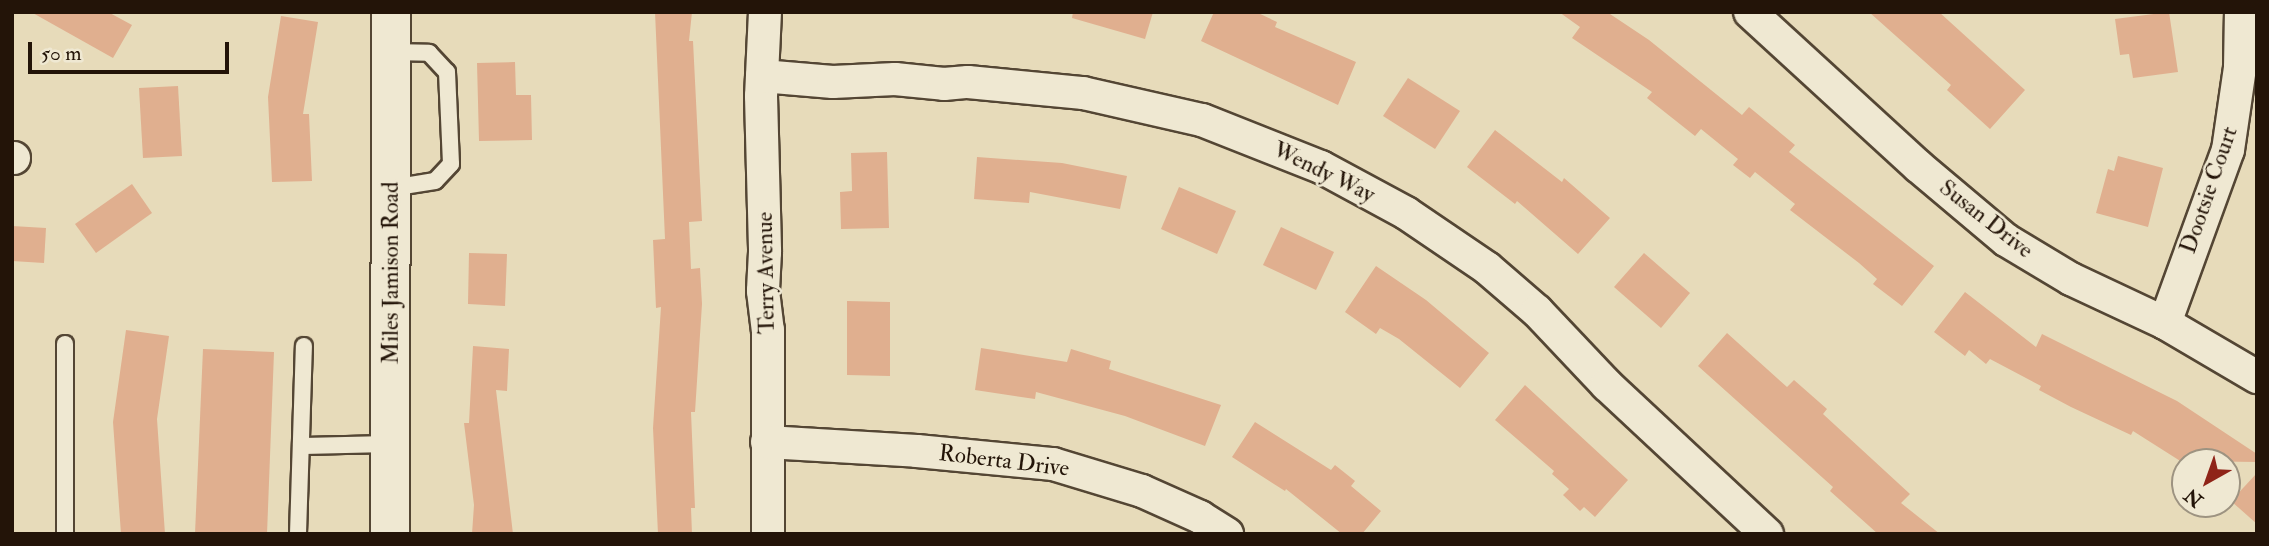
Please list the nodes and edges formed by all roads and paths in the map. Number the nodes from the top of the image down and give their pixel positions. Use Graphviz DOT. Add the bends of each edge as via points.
graph roads {
  1 [pos="391,12"];
  2 [pos="765,12"];
  3 [pos="1750,12"];
  4 [pos="2241,12"];
  5 [pos="390,52"];
  6 [pos="762,76"];
  7 [pos="391,188"];
  8 [pos="2165,323"];
  9 [pos="65,344"];
  10 [pos="304,346"];
  11 [pos="2257,377"];
  12 [pos="767,442"];
  13 [pos="390,444"];
  14 [pos="301,446"];
  15 [pos="65,534"];
  16 [pos="298,534"];
  17 [pos="390,534"];
  18 [pos="768,534"];
  19 [pos="1227,534"];
  20 [pos="1767,534"];
  1 -- 5 [label="main road, Miles Jamison Road"];
  2 -- 6 [label="street, Terry Avenue"];
  3 -- 8 [label="street, Susan Drive" via="2006,240 2071,279"];
  4 -- 8 [label="street, Dootsie Court" via="2240,68 2228,150"];
  5 -- 7 [label="main road, Miles Jamison Road"];
  5 -- 7 [label="lane" via="429,53 447,72 451,164 435,181"];
  6 -- 12 [label="street, Terry Avenue"];
  6 -- 20 [label="street, Wendy Way" via="833,82 968,82 1083,93 1202,120 1321,167 1406,213 1487,268"];
  7 -- 13 [label="main road, Miles Jamison Road"];
  8 -- 11 [label="street, Susan Drive"];
  9 -- 15 [label="lane"];
  10 -- 14 [label="lane"];
  12 -- 18 [label="street, Terry Avenue"];
  12 -- 19 [label="street, Roberta Drive" via="1053,464 1142,491"];
  13 -- 14 [label="lane"];
  13 -- 17 [label="main road, Miles Jamison Road"];
  14 -- 16 [label="lane"];
}
